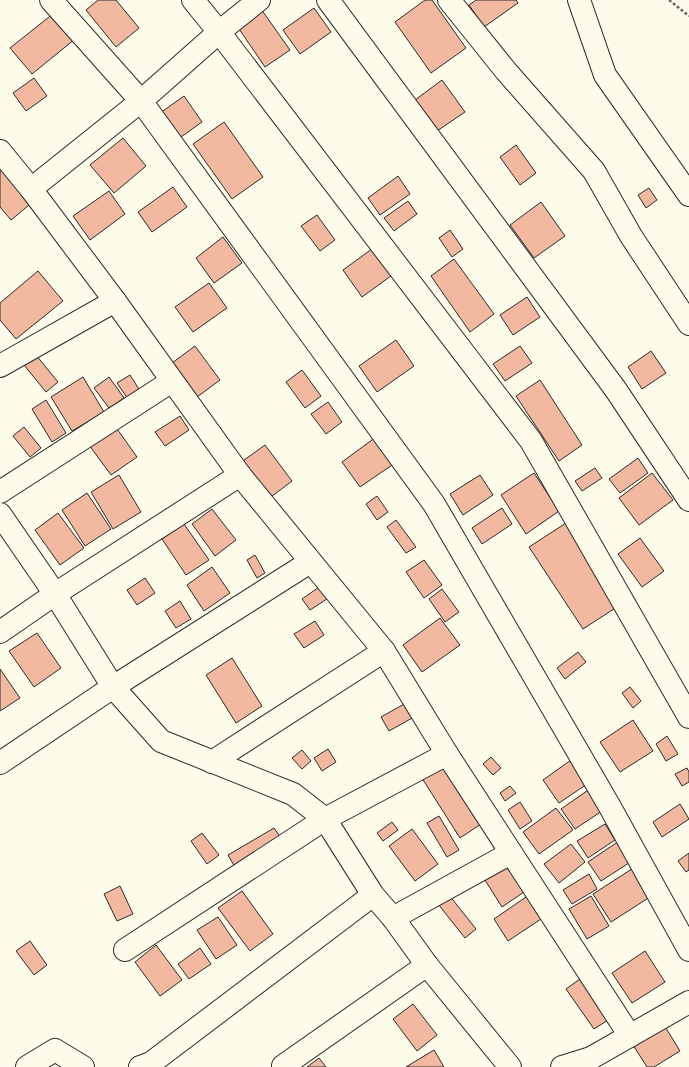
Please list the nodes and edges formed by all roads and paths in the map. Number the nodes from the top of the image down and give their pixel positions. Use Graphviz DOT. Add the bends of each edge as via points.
graph roads {
  1 [pos="51,0"];
  2 [pos="193,0"];
  3 [pos="259,0"];
  4 [pos="328,0"];
  5 [pos="449,0"];
  6 [pos="578,0"];
  7 [pos="669,0"];
  8 [pos="689,16"];
  9 [pos="219,32"];
  10 [pos="141,101"];
  11 [pos="0,151"];
  12 [pos="31,188"];
  13 [pos="689,195"];
  14 [pos="115,301"];
  15 [pos="689,324"];
  16 [pos="0,366"];
  17 [pos="172,381"];
  18 [pos="240,475"];
  19 [pos="0,492"];
  20 [pos="689,500"];
  21 [pos="0,514"];
  22 [pos="310,562"];
  23 [pos="55,594"];
  24 [pos="0,632"];
  25 [pos="384,651"];
  26 [pos="113,687"];
  27 [pos="689,717"];
  28 [pos="447,754"];
  29 [pos="212,762"];
  30 [pos="0,763"];
  31 [pos="325,819"];
  32 [pos="511,854"];
  33 [pos="373,895"];
  34 [pos="393,918"];
  35 [pos="125,950"];
  36 [pos="689,950"];
  37 [pos="427,965"];
  38 [pos="689,1002"];
  39 [pos="630,1036"];
  40 [pos="594,1063"];
  41 [pos="38,1064"];
  42 [pos="283,1066"];
  43 [pos="83,1067"];
  44 [pos="140,1067"];
  45 [pos="510,1067"];
  46 [pos="562,1067"];
  1 -- 10 [label="street"];
  2 -- 9 [label="street"];
  3 -- 9 [label="street"];
  4 -- 20 [label="street" via="616,390"];
  5 -- 15 [label="street" via="506,71 594,171 631,236"];
  6 -- 13 [label="street" via="605,75"];
  7 -- 8 [label="path"];
  9 -- 10 [label="street"];
  9 -- 27 [label="street" via="531,441"];
  10 -- 12 [label="street"];
  10 -- 36 [label="street" via="434,504 610,807"];
  11 -- 12 [label="street"];
  12 -- 14 [label="street"];
  14 -- 16 [label="street"];
  14 -- 17 [label="street"];
  17 -- 18 [label="street"];
  17 -- 19 [label="street"];
  18 -- 22 [label="street"];
  18 -- 23 [label="street"];
  21 -- 23 [label="street"];
  22 -- 25 [label="street"];
  22 -- 26 [label="street"];
  23 -- 24 [label="street"];
  23 -- 26 [label="street"];
  25 -- 28 [label="street"];
  25 -- 29 [label="street"];
  26 -- 29 [label="street" via="161,741"];
  26 -- 30 [label="street"];
  28 -- 31 [label="street"];
  28 -- 32 [label="street"];
  29 -- 31 [label="street" via="293,794"];
  31 -- 33 [label="street"];
  31 -- 35 [label="street"];
  32 -- 34 [label="street"];
  32 -- 39 [label="street"];
  33 -- 34 [label="street"];
  33 -- 44 [label="street" via="151,1063"];
  34 -- 37 [label="street"];
  37 -- 42 [label="street"];
  37 -- 45 [label="street"];
  38 -- 39 [label="street"];
  39 -- 40 [label="street"];
  40 -- 46 [label="street"];
  41 -- 43 [label="street" via="55,1050"];
}
